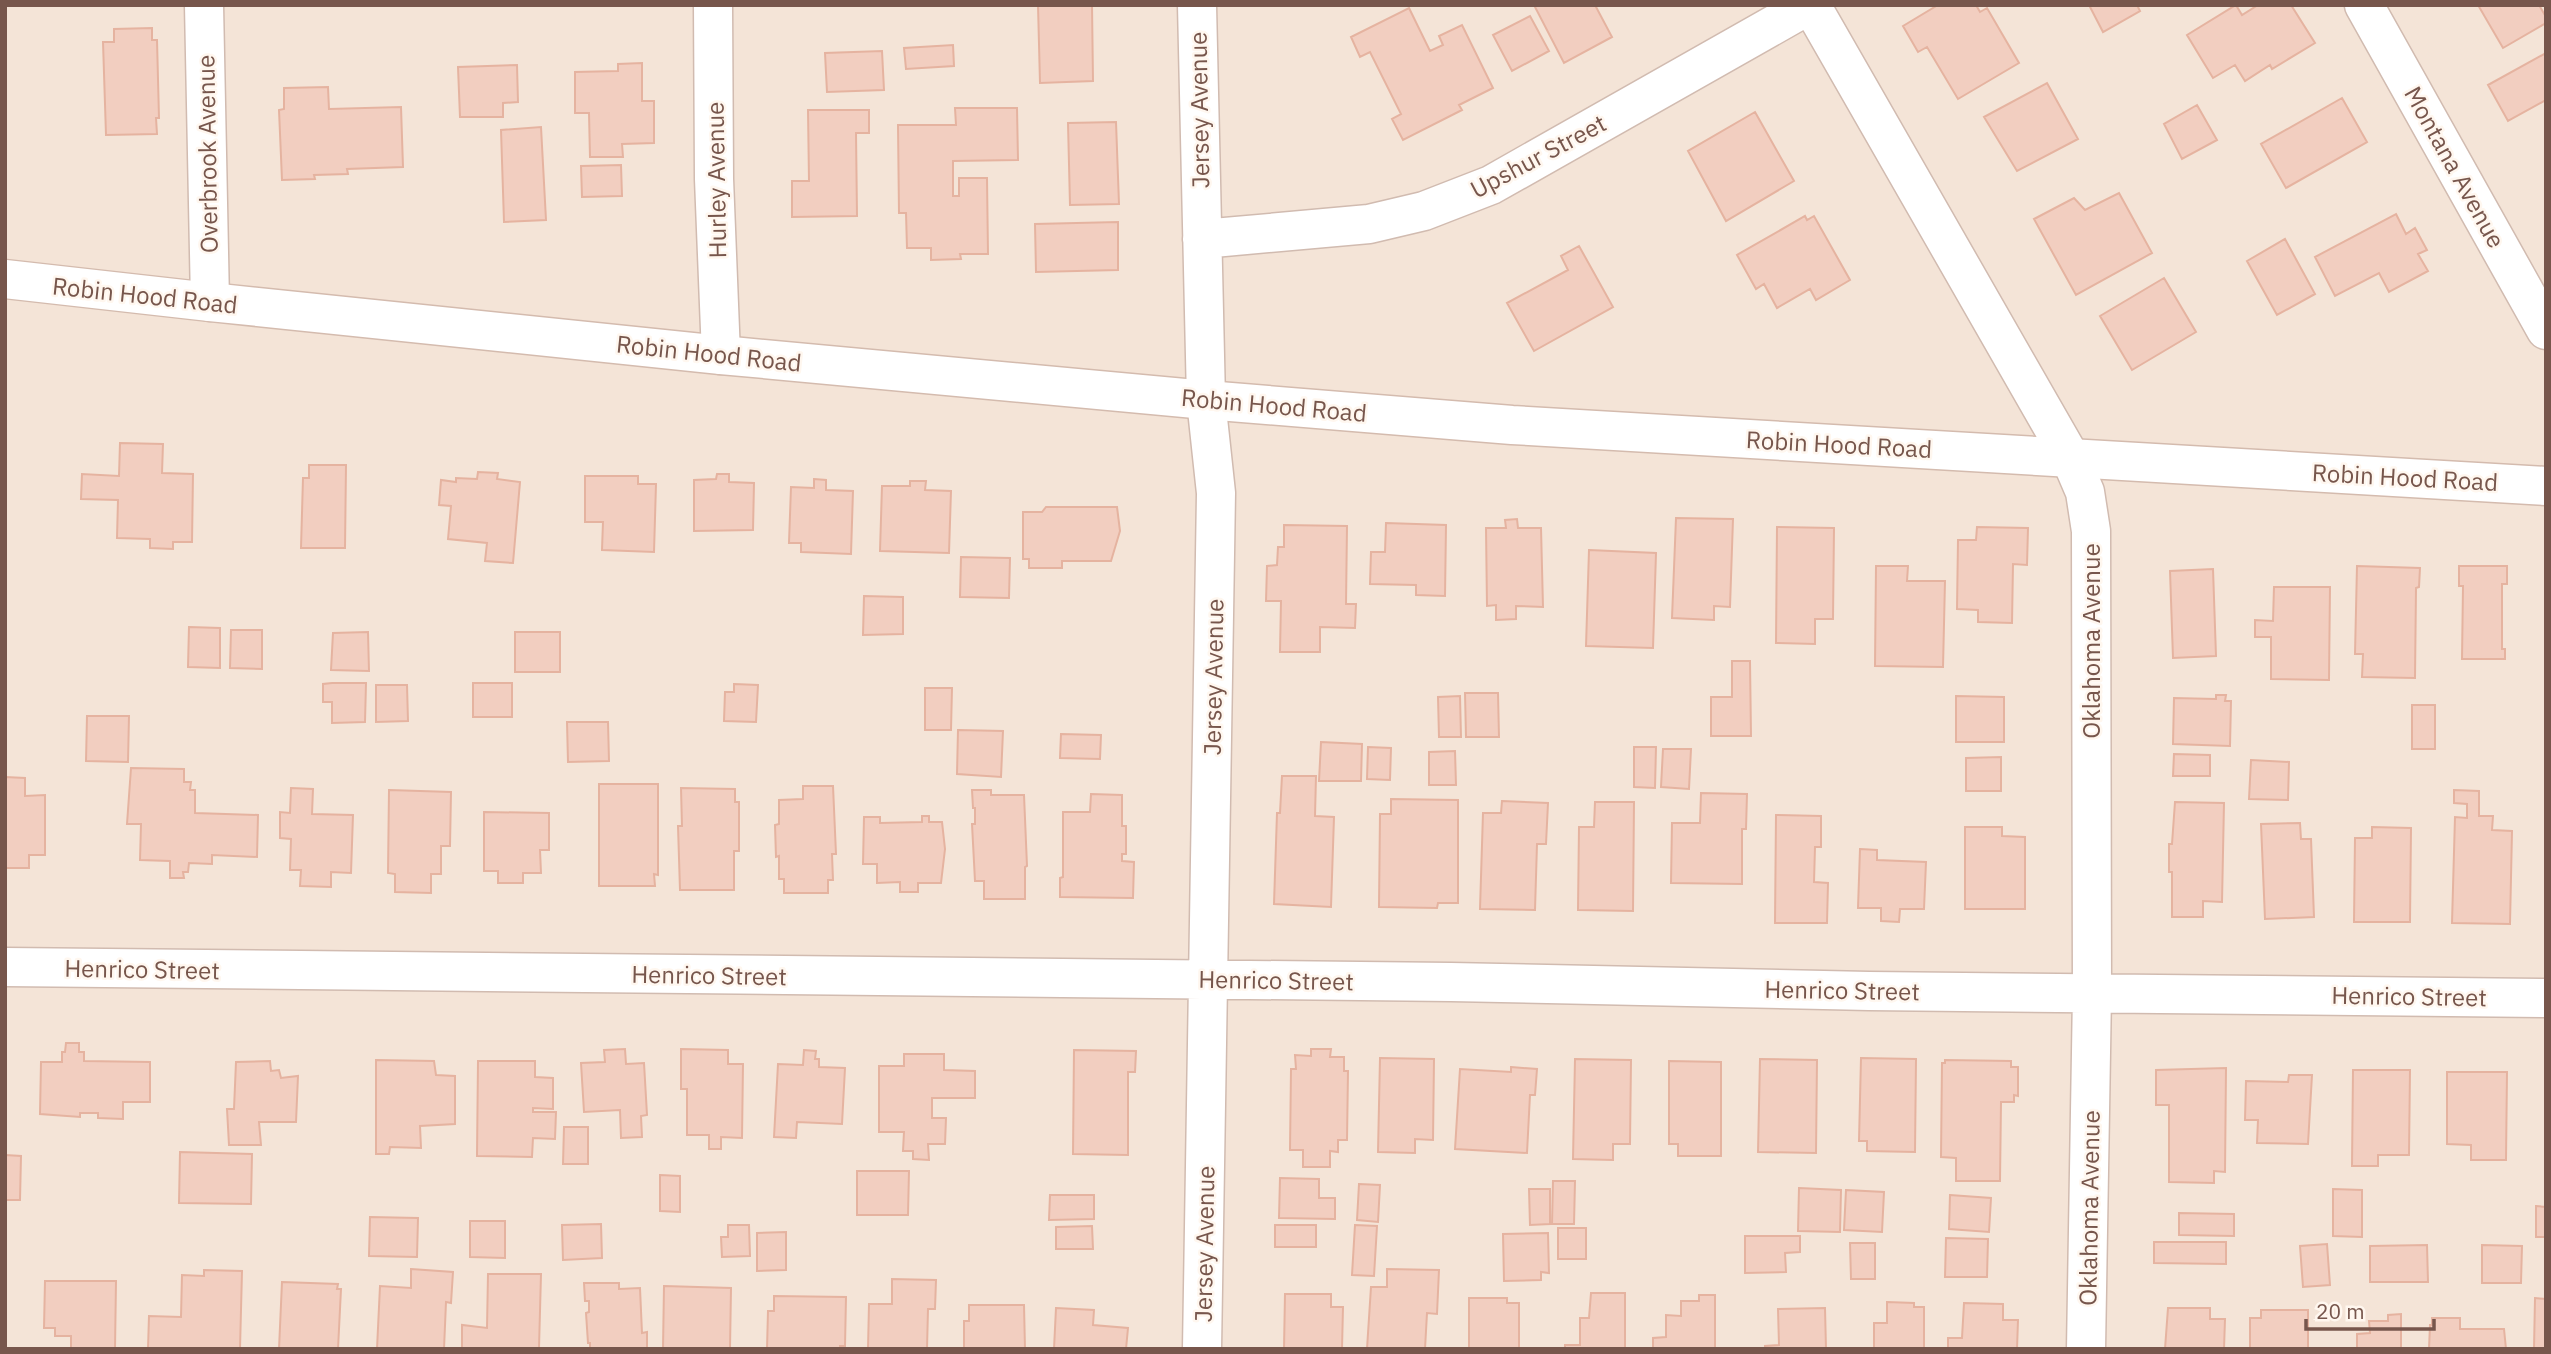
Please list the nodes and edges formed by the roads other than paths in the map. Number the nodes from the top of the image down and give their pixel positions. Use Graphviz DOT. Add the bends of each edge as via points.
graph roads {
  1 [pos="204,5"];
  2 [pos="713,5"];
  3 [pos="1197,5"];
  4 [pos="1810,5"];
  5 [pos="2364,5"];
  6 [pos="1202,239"];
  7 [pos="5,279"];
  8 [pos="210,302"];
  9 [pos="2546,330"];
  10 [pos="721,355"];
  11 [pos="1206,400"];
  12 [pos="2070,457"];
  13 [pos="2546,486"];
  14 [pos="5,967"];
  15 [pos="1208,979"];
  16 [pos="2092,993"];
  17 [pos="2546,998"];
  18 [pos="1202,1349"];
  19 [pos="2086,1349"];
  1 -- 8 [label="street, Overbrook Avenue"];
  2 -- 10 [label="street, Hurley Avenue"];
  3 -- 6 [label="street, Jersey Avenue"];
  4 -- 6 [label="street, Upshur Street" via="1492,186 1424,211 1369,224"];
  4 -- 12 [label="street, Oklahoma Avenue"];
  5 -- 9 [label="street, Montana Avenue"];
  6 -- 11 [label="street, Jersey Avenue"];
  7 -- 8 [label="street, Robin Hood Road"];
  8 -- 10 [label="street, Robin Hood Road"];
  10 -- 11 [label="street, Robin Hood Road"];
  11 -- 12 [label="street, Robin Hood Road" via="1512,425"];
  11 -- 15 [label="street, Jersey Avenue" via="1216,493"];
  12 -- 13 [label="street, Robin Hood Road"];
  12 -- 16 [label="street, Oklahoma Avenue" via="2085,492 2091,531"];
  14 -- 15 [label="street, Henrico Street"];
  15 -- 16 [label="street, Henrico Street"];
  15 -- 18 [label="street, Jersey Avenue"];
  16 -- 17 [label="street, Henrico Street"];
  16 -- 19 [label="street, Oklahoma Avenue"];
}
